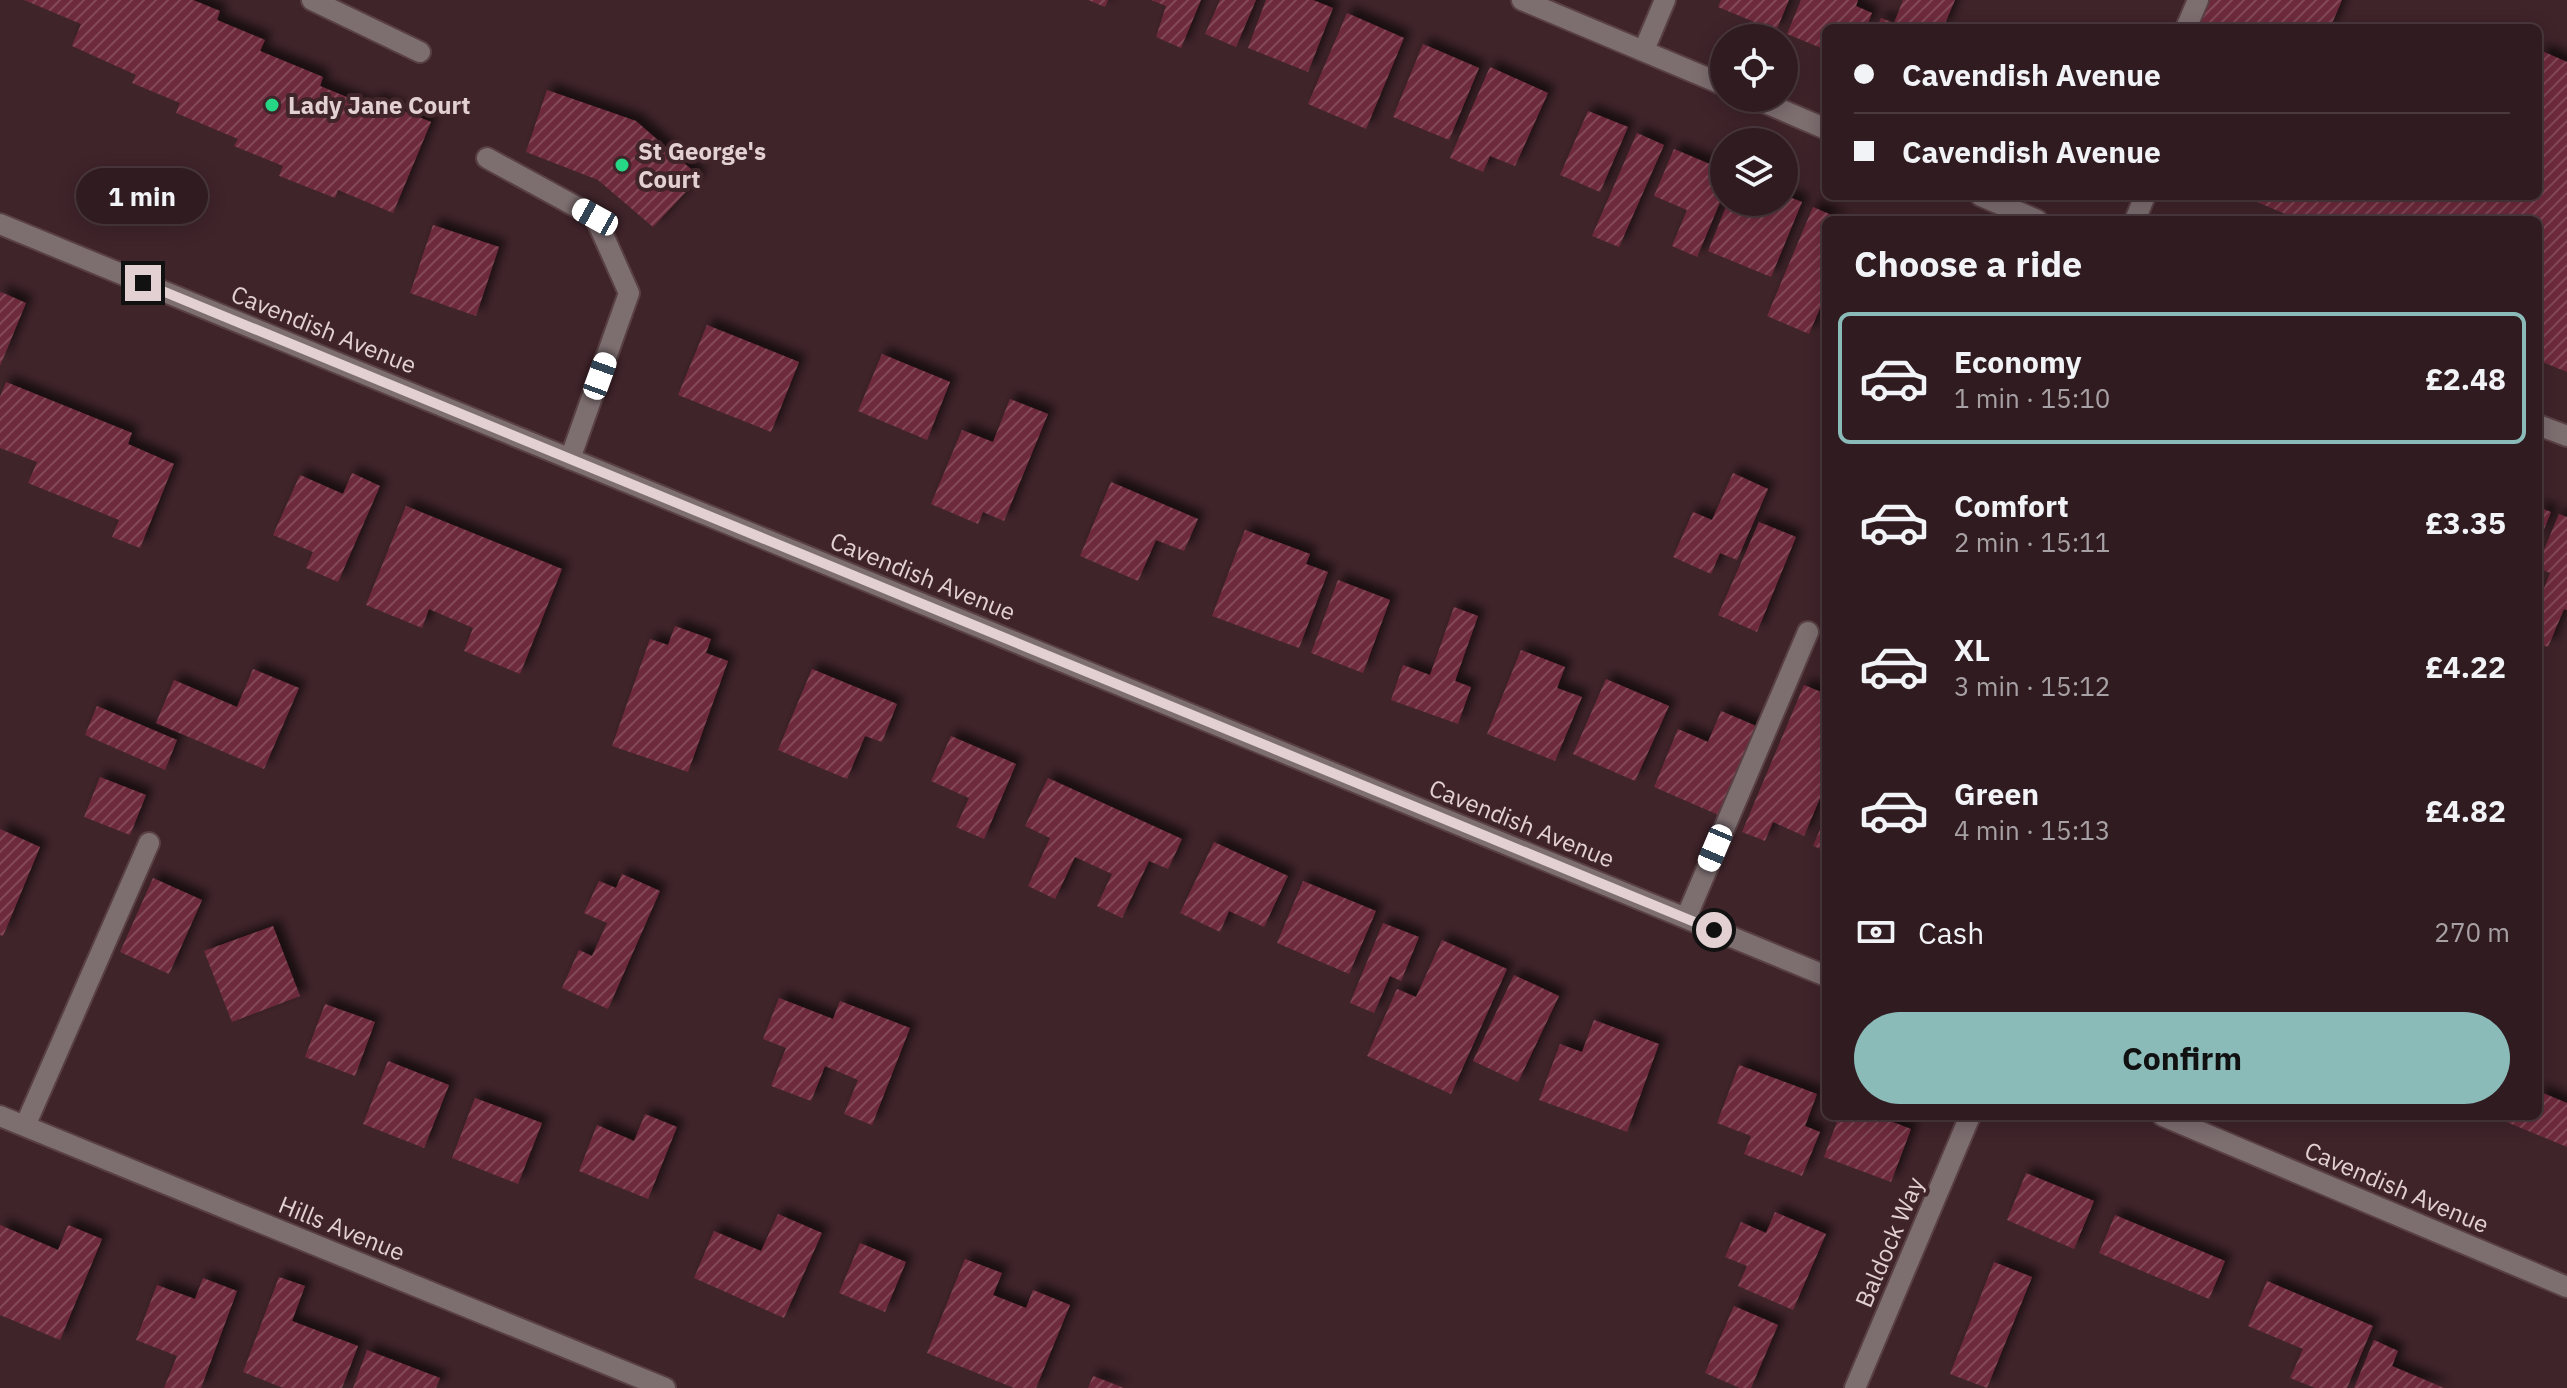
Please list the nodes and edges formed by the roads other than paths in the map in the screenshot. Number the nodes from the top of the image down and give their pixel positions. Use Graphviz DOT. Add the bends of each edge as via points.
graph roads {
  1 [pos="312,0"];
  2 [pos="1522,0"];
  3 [pos="1665,0"];
  4 [pos="2198,0"];
  5 [pos="2188,24"];
  6 [pos="1644,50"];
  7 [pos="420,52"];
  8 [pos="1710,79"];
  9 [pos="1787,112"];
  10 [pos="1822,127"];
  11 [pos="487,158"];
  12 [pos="1990,200"];
  13 [pos="2028,216"];
  14 [pos="0,224"];
  15 [pos="2542,427"];
  16 [pos="2567,436"];
  17 [pos="570,459"];
  18 [pos="1808,632"];
  19 [pos="149,843"];
  20 [pos="1686,918"];
  21 [pos="1822,974"];
  22 [pos="0,1116"];
  23 [pos="1968,1120"];
  24 [pos="2172,1120"];
  25 [pos="25,1126"];
  26 [pos="2567,1287"];
  27 [pos="665,1388"];
  28 [pos="1855,1388"];
  1 -- 7 [label="street"];
  2 -- 6 [label="street"];
  3 -- 6 [label="street"];
  4 -- 5 [label="street"];
  6 -- 8 [label="street"];
  9 -- 10 [label="street"];
  11 -- 17 [label="street" via="595,217 629,293"];
  12 -- 13 [label="street"];
  14 -- 17 [label="street, Cavendish Avenue"];
  15 -- 16 [label="street"];
  17 -- 20 [label="street, Cavendish Avenue"];
  18 -- 20 [label="street"];
  19 -- 25 [label="street"];
  20 -- 21 [label="street, Cavendish Avenue"];
  22 -- 25 [label="street, Hills Avenue"];
  23 -- 28 [label="street, Baldock Way"];
  24 -- 26 [label="street, Cavendish Avenue"];
  25 -- 27 [label="street, Hills Avenue"];
}
